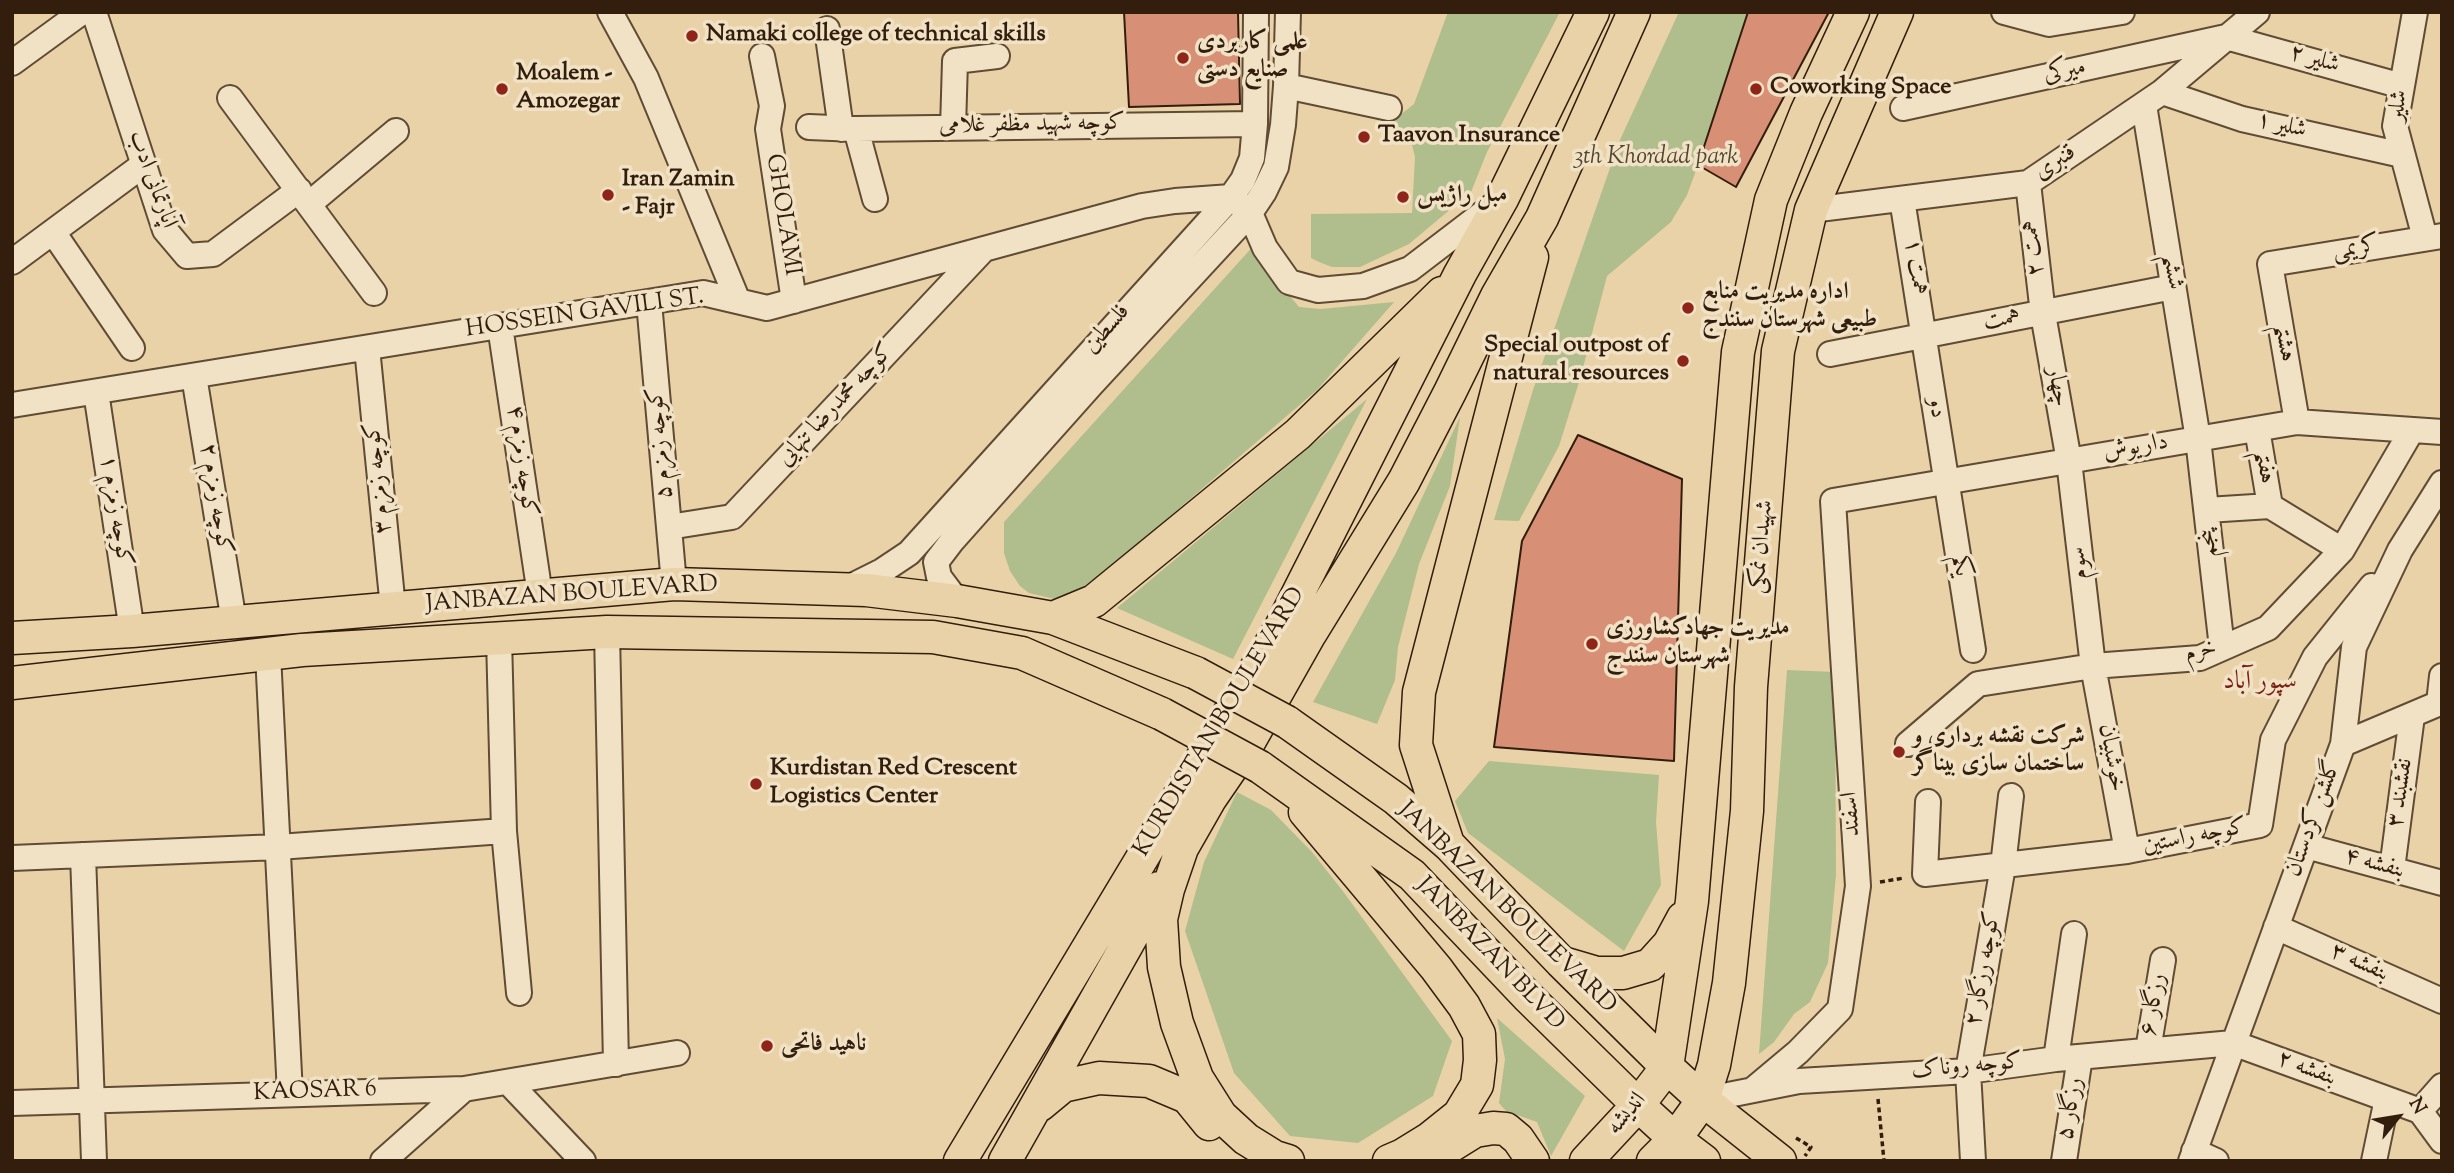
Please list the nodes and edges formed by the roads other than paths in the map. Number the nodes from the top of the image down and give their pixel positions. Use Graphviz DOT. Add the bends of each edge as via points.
graph roads {
  1 [pos="82,12"];
  2 [pos="94,12"];
  3 [pos="610,12"];
  4 [pos="1256,12"];
  5 [pos="1593,12"];
  6 [pos="1634,12"];
  7 [pos="1853,12"];
  8 [pos="1898,12"];
  9 [pos="2004,12"];
  10 [pos="2122,12"];
  11 [pos="2257,12"];
  12 [pos="2415,12"];
  13 [pos="1292,19"];
  14 [pos="827,29"];
  15 [pos="2225,37"];
  16 [pos="762,56"];
  17 [pos="997,56"];
  18 [pos="12,63"];
  19 [pos="1286,86"];
  20 [pos="2402,86"];
  21 [pos="230,98"];
  22 [pos="2153,98"];
  23 [pos="1389,108"];
  24 [pos="1903,108"];
  25 [pos="1255,124"];
  26 [pos="809,127"];
  27 [pos="953,128"];
  28 [pos="848,129"];
  29 [pos="396,131"];
  30 [pos="2402,155"];
  31 [pos="143,165"];
  32 [pos="2028,183"];
  33 [pos="304,197"];
  34 [pos="1231,197"];
  35 [pos="1502,199"];
  36 [pos="1902,199"];
  37 [pos="875,200"];
  38 [pos="1811,210"];
  39 [pos="1250,213"];
  40 [pos="1542,218"];
  41 [pos="54,232"];
  42 [pos="2434,237"];
  43 [pos="985,249"];
  44 [pos="12,262"];
  45 [pos="2270,264"];
  46 [pos="1410,269"];
  47 [pos="1461,274"];
  48 [pos="2173,287"];
  49 [pos="374,293"];
  50 [pos="738,301"];
  51 [pos="794,301"];
  52 [pos="649,302"];
  53 [pos="2043,314"];
  54 [pos="500,326"];
  55 [pos="1925,335"];
  56 [pos="132,348"];
  57 [pos="367,348"];
  58 [pos="1830,354"];
  59 [pos="194,376"];
  60 [pos="96,392"];
  61 [pos="12,405"];
  62 [pos="2297,422"];
  63 [pos="2257,429"];
  64 [pos="2412,430"];
  65 [pos="2442,432"];
  66 [pos="2198,439"];
  67 [pos="2069,461"];
  68 [pos="1945,482"];
  69 [pos="2442,483"];
  70 [pos="1833,500"];
  71 [pos="2270,506"];
  72 [pos="2207,510"];
  73 [pos="669,527"];
  74 [pos="2400,550"];
  75 [pos="2342,551"];
  76 [pos="674,584"];
  77 [pos="846,589"];
  78 [pos="540,595"];
  79 [pos="957,601"];
  80 [pos="393,608"];
  81 [pos="1053,618"];
  82 [pos="233,622"];
  83 [pos="132,631"];
  84 [pos="607,632"];
  85 [pos="12,638"];
  86 [pos="499,638"];
  87 [pos="2222,648"];
  88 [pos="1973,650"];
  89 [pos="268,654"];
  90 [pos="2093,666"];
  91 [pos="2442,676"];
  92 [pos="12,682"];
  93 [pos="2440,703"];
  94 [pos="2412,716"];
  95 [pos="1908,744"];
  96 [pos="2343,744"];
  97 [pos="1268,772"];
  98 [pos="2011,796"];
  99 [pos="1928,802"];
  100 [pos="504,831"];
  101 [pos="1449,845"];
  102 [pos="2306,846"];
  103 [pos="278,847"];
  104 [pos="1182,848"];
  105 [pos="2127,851"];
  106 [pos="83,855"];
  107 [pos="12,858"];
  108 [pos="2003,866"];
  109 [pos="2392,869"];
  110 [pos="2442,883"];
  111 [pos="1692,901"];
  112 [pos="2276,927"];
  113 [pos="2074,934"];
  114 [pos="2163,960"];
  115 [pos="1561,962"];
  116 [pos="519,993"];
  117 [pos="2442,1001"];
  118 [pos="2233,1043"];
  119 [pos="2148,1050"];
  120 [pos="677,1053"];
  121 [pos="2080,1057"];
  122 [pos="2056,1059"];
  123 [pos="616,1064"];
  124 [pos="1667,1067"];
  125 [pos="1968,1071"];
  126 [pos="509,1083"];
  127 [pos="2442,1086"];
  128 [pos="1755,1088"];
  129 [pos="464,1089"];
  130 [pos="290,1094"];
  131 [pos="2387,1099"];
  132 [pos="91,1100"];
  133 [pos="1703,1100"];
  134 [pos="12,1103"];
  135 [pos="1638,1104"];
  136 [pos="1033,1111"];
  137 [pos="2420,1111"];
  138 [pos="1675,1139"];
  139 [pos="2442,1141"];
  140 [pos="1788,1149"];
  141 [pos="2200,1158"];
  142 [pos="94,1161"];
  143 [pos="383,1161"];
  144 [pos="583,1161"];
  145 [pos="960,1161"];
  146 [pos="1005,1161"];
  147 [pos="1252,1161"];
  148 [pos="1288,1161"];
  149 [pos="1389,1161"];
  150 [pos="1424,1161"];
  151 [pos="1533,1161"];
  152 [pos="1586,1161"];
  153 [pos="1653,1161"];
  154 [pos="1704,1161"];
  155 [pos="1973,1161"];
  156 [pos="2064,1161"];
  157 [pos="2374,1161"];
  1 -- 18 [label="street"];
  2 -- 31 [label="street, آپارتمانی ادب"];
  3 -- 50 [label="street" via="646,78"];
  4 -- 25 [label="street, فلسطین"];
  5 -- 35 [label="main road"];
  6 -- 40 [label="main road, KURDISTAN BOULEVARD"];
  7 -- 111 [label="main road, شهیدان نمکی" via="1771,200 1738,352"];
  8 -- 38 [label="main road, شهیدان نمکی"];
  9 -- 10 [label="street" via="2049,24"];
  11 -- 15 [label="street, قنبری"];
  12 -- 20 [label="street, شلیر"];
  13 -- 19 [label="street, فلسطین"];
  14 -- 28 [label="street"];
  15 -- 20 [label="street, شلیر ۲"];
  15 -- 22 [label="street, قنبری"];
  15 -- 24 [label="street, میرکی"];
  16 -- 51 [label="street, GHOLAMI" via="772,106 768,129"];
  17 -- 27 [label="street" via="955,61"];
  19 -- 23 [label="street"];
  19 -- 39 [label="street, فلسطین" via="1276,167"];
  20 -- 30 [label="street, شلیر" via="2395,126"];
  21 -- 33 [label="street"];
  22 -- 30 [label="street, شلیر ۱"];
  22 -- 32 [label="street, قنبری"];
  22 -- 48 [label="street, ششم"];
  25 -- 27 [label="street, کوچه شهید مظفر غلامی"];
  25 -- 34 [label="street, فلسطین" via="1252,158"];
  26 -- 28 [label="street, کوچه شهید مظفر غلامی"];
  27 -- 28 [label="street, کوچه شهید مظفر غلامی"];
  28 -- 37 [label="street"];
  29 -- 33 [label="street"];
  30 -- 42 [label="street, شلیر"];
  31 -- 33 [label="street, آپارتمانی ادب" via="165,230 187,256 214,254"];
  31 -- 41 [label="street"];
  32 -- 36 [label="street, قنبری"];
  32 -- 53 [label="street, همت ۲"];
  33 -- 49 [label="street"];
  34 -- 39 [label="street"];
  34 -- 43 [label="street, HOSSEIN GAVILI ST." via="1142,206"];
  34 -- 77 [label="street, فلسطین" via="909,552"];
  35 -- 46 [label="street"];
  35 -- 47 [label="main road"];
  36 -- 38 [label="street, قنبری"];
  36 -- 55 [label="street, همت ۱"];
  38 -- 133 [label="main road, شهیدان نمکی" via="1778,351 1751,687 1747,811 1729,983"];
  39 -- 46 [label="street" via="1265,248 1289,282 1318,290 1363,286"];
  39 -- 79 [label="street, فلسطین" via="936,562 939,577"];
  40 -- 101 [label="main road" via="1419,692 1416,745"];
  40 -- 104 [label="main road, KURDISTAN BOULEVARD" via="1497,296 1404,481"];
  41 -- 44 [label="street"];
  41 -- 56 [label="street"];
  42 -- 45 [label="street, کریمی"];
  43 -- 51 [label="street, HOSSEIN GAVILI ST."];
  43 -- 73 [label="street, کوچه محمدرضا تنهایی" via="732,517"];
  45 -- 62 [label="street, هشتم"];
  46 -- 47 [label="street"];
  47 -- 81 [label="main road" via="1298,434 1094,601"];
  47 -- 145 [label="main road, KURDISTAN BOULEVARD" via="1281,627"];
  48 -- 53 [label="street, همت"];
  48 -- 66 [label="street, ششم"];
  50 -- 51 [label="street, HOSSEIN GAVILI ST." via="767,308"];
  50 -- 52 [label="street, HOSSEIN GAVILI ST." via="703,293"];
  52 -- 54 [label="street, HOSSEIN GAVILI ST."];
  52 -- 73 [label="street, کوچه زمزم ۵"];
  53 -- 55 [label="street, همت"];
  53 -- 67 [label="street, چهار"];
  54 -- 57 [label="street, HOSSEIN GAVILI ST."];
  54 -- 78 [label="street, کوچه زمزم ۴"];
  55 -- 58 [label="street, همت"];
  55 -- 68 [label="street, دو"];
  57 -- 59 [label="street, HOSSEIN GAVILI ST."];
  57 -- 80 [label="street, کوچه زمزم ۳"];
  59 -- 60 [label="street, HOSSEIN GAVILI ST."];
  59 -- 82 [label="street, کوچه زمزم ۲"];
  60 -- 61 [label="street, HOSSEIN GAVILI ST."];
  60 -- 83 [label="street, کوچه زمزم ۱"];
  62 -- 63 [label="street, داریوش"];
  62 -- 64 [label="street, داریوش"];
  63 -- 66 [label="street, داریوش"];
  63 -- 71 [label="street, هفتم"];
  64 -- 65 [label="street, داریوش"];
  64 -- 75 [label="street, خرم"];
  66 -- 67 [label="street, داریوش"];
  66 -- 72 [label="street, پنجم"];
  67 -- 68 [label="street, داریوش"];
  67 -- 90 [label="street, سوم"];
  68 -- 70 [label="street, داریوش"];
  68 -- 88 [label="street, یکم"];
  69 -- 74 [label="street, گلشن کردستان"];
  70 -- 128 [label="street, اسفند" via="1858,886 1840,1009"];
  71 -- 72 [label="street"];
  71 -- 75 [label="street"];
  72 -- 87 [label="street, پنجم"];
  73 -- 76 [label="street, کوچه زمزم ۵"];
  74 -- 96 [label="street, گلشن کردستان" via="2354,647"];
  74 -- 105 [label="street, کوچه راستین" via="2315,657 2273,740 2260,825"];
  75 -- 87 [label="street, خرم" via="2267,628"];
  76 -- 77 [label="main road, JANBAZAN BOULEVARD"];
  76 -- 78 [label="main road, JANBAZAN BOULEVARD"];
  77 -- 79 [label="main road, JANBAZAN BOULEVARD"];
  78 -- 80 [label="main road, JANBAZAN BOULEVARD"];
  79 -- 81 [label="main road, JANBAZAN BOULEVARD"];
  80 -- 82 [label="main road, JANBAZAN BOULEVARD"];
  81 -- 101 [label="main road, JANBAZAN BOULEVARD, bridge" via="1196,673 1287,722 1396,799"];
  82 -- 83 [label="main road, JANBAZAN BOULEVARD"];
  83 -- 85 [label="main road, JANBAZAN BOULEVARD"];
  84 -- 86 [label="main road, JANBAZAN BOULEVARD"];
  84 -- 97 [label="main road, JANBAZAN BOULEVARD, bridge" via="933,637 1022,653 1162,714"];
  84 -- 123 [label="street"];
  86 -- 89 [label="main road, JANBAZAN BOULEVARD"];
  86 -- 100 [label="street"];
  87 -- 90 [label="street, خرم" via="2200,658"];
  89 -- 92 [label="main road, JANBAZAN BOULEVARD"];
  89 -- 103 [label="street"];
  90 -- 95 [label="street, خرم" via="1978,684"];
  90 -- 105 [label="street, خوشبیان"];
  91 -- 93 [label="street"];
  93 -- 94 [label="street"];
  94 -- 96 [label="street"];
  94 -- 109 [label="street, نقشبند ۳"];
  96 -- 102 [label="street, گلشن کردستان"];
  97 -- 135 [label="main road, JANBAZAN BLVD" via="1412,875"];
  97 -- 149 [label="main road" via="1436,968 1479,1034 1477,1085 1459,1115 1429,1139"];
  98 -- 108 [label="street, کوچه رزگار ۲"];
  99 -- 108 [label="street, کوچه راستین" via="1925,874"];
  100 -- 103 [label="street"];
  100 -- 116 [label="street"];
  101 -- 115 [label="main road, JANBAZAN BOULEVARD"];
  102 -- 109 [label="street, بنفشه ۴"];
  102 -- 112 [label="street, گلشن کردستان"];
  103 -- 106 [label="street"];
  103 -- 130 [label="street"];
  104 -- 136 [label="main road, KURDISTAN BOULEVARD"];
  104 -- 148 [label="main road, KURDISTAN BOULEVARD" via="1161,919 1164,967 1177,1023 1197,1078 1221,1116 1245,1139"];
  105 -- 108 [label="street, کوچه راستین"];
  106 -- 107 [label="street"];
  106 -- 132 [label="street"];
  108 -- 125 [label="street, کوچه رزگار ۲"];
  109 -- 110 [label="street, بنفشه ۴"];
  111 -- 115 [label="main road" via="1669,944 1650,965 1623,973 1597,973"];
  111 -- 124 [label="main road, شهیدان نمکی"];
  112 -- 117 [label="street, بنفشه ۳"];
  112 -- 118 [label="street, گلشن کردستان"];
  113 -- 122 [label="street"];
  114 -- 119 [label="street, رزگار ۶"];
  115 -- 124 [label="main road, JANBAZAN BOULEVARD"];
  118 -- 119 [label="street, کوچه روناک"];
  118 -- 131 [label="street, بنفشه ۲"];
  118 -- 141 [label="street, گلشن کردستان"];
  119 -- 121 [label="street, کوچه روناک"];
  120 -- 123 [label="street, KAOSAR 6"];
  121 -- 122 [label="street, کوچه روناک"];
  121 -- 156 [label="street, رزگار ۵"];
  122 -- 125 [label="street, کوچه روناک"];
  123 -- 126 [label="street, KAOSAR 6"];
  124 -- 133 [label="main road, JANBAZAN BOULEVARD"];
  124 -- 135 [label="main road, اندیشه"];
  125 -- 128 [label="street, کوچه روناک"];
  125 -- 155 [label="street, کوچه رزگار ۲"];
  126 -- 129 [label="street, KAOSAR 6"];
  126 -- 144 [label="street"];
  127 -- 137 [label="street"];
  128 -- 133 [label="street, کوچه روناک"];
  129 -- 130 [label="street, KAOSAR 6"];
  129 -- 143 [label="street"];
  130 -- 132 [label="street, KAOSAR 6"];
  131 -- 137 [label="street, بنفشه ۲"];
  131 -- 157 [label="street"];
  132 -- 134 [label="street, KAOSAR 6"];
  132 -- 142 [label="street"];
  133 -- 138 [label="main road, اندیشه"];
  133 -- 140 [label="main road, JANBAZAN BOULEVARD"];
  135 -- 138 [label="main road, JANBAZAN BLVD"];
  135 -- 152 [label="main road, اندیشه"];
  136 -- 146 [label="main road, KURDISTAN BOULEVARD"];
  136 -- 147 [label="main road" via="1063,1086 1099,1078 1149,1081 1187,1097 1214,1130"];
  137 -- 139 [label="street"];
  138 -- 153 [label="main road, اندیشه"];
  138 -- 154 [label="main road, JANBAZAN BLVD"];
  150 -- 151 [label="main road" via="1475,1131 1493,1128 1506,1129"];
}
